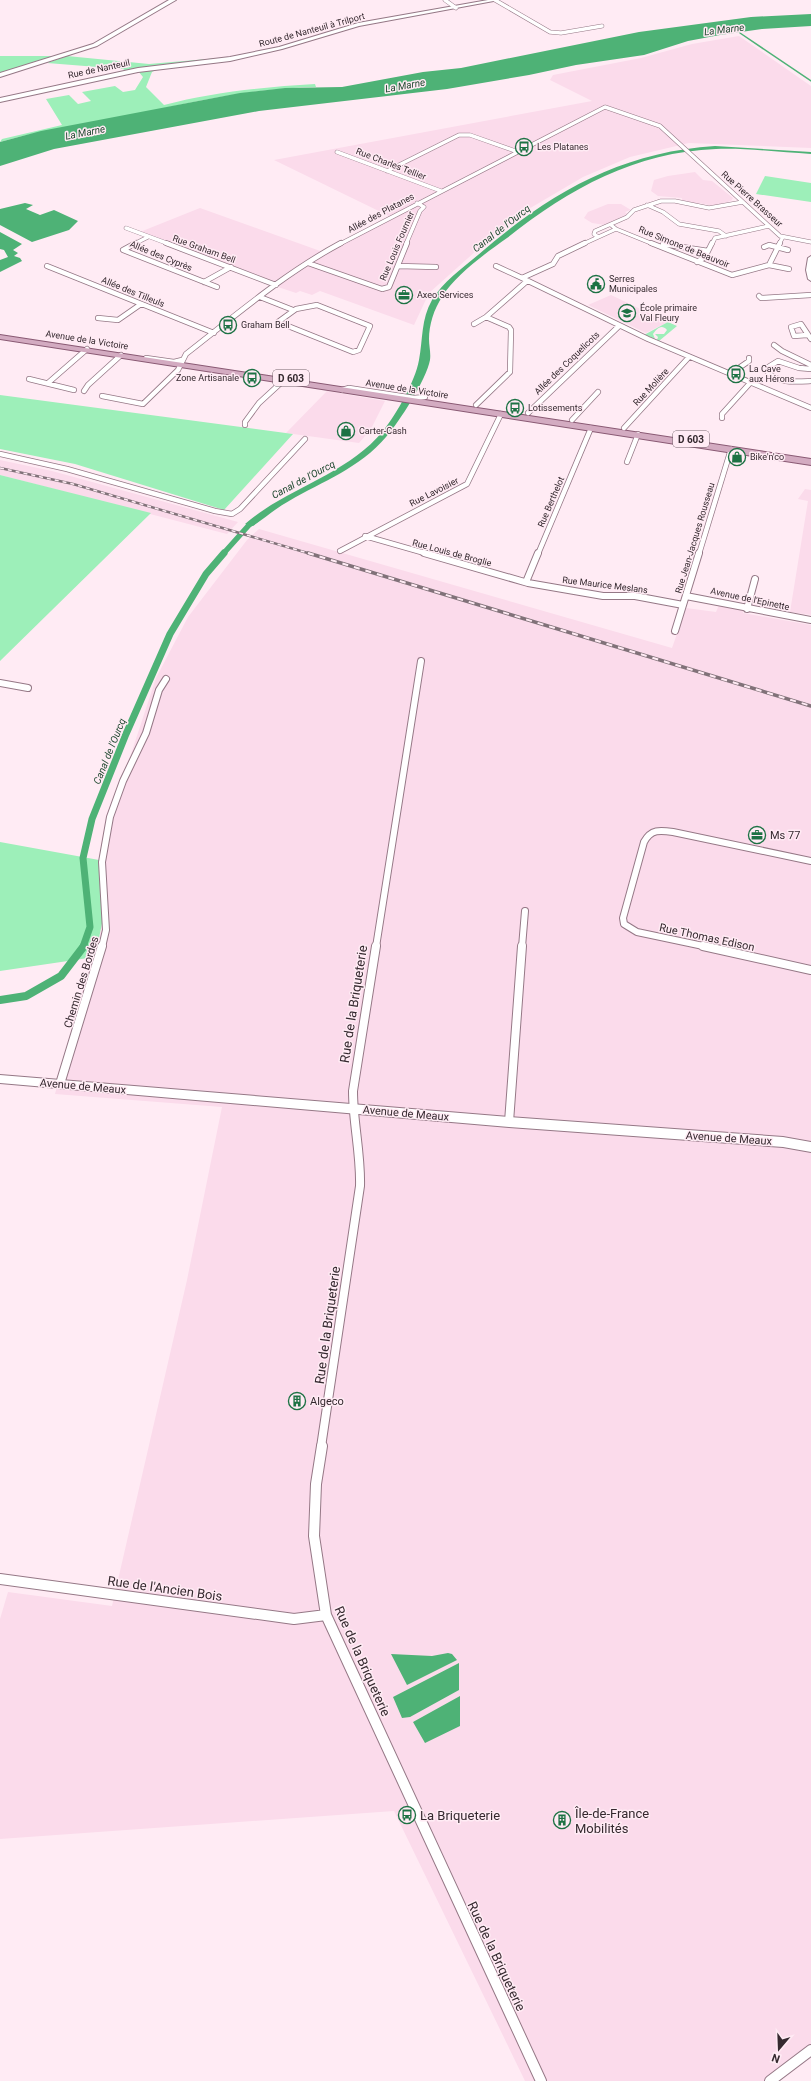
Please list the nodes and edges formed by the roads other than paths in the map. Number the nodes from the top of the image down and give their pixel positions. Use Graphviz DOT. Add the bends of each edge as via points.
graph roads {
  1 [pos="173,0"];
  2 [pos="445,0"];
  3 [pos="496,0"];
  4 [pos="456,8"];
  5 [pos="602,26"];
  6 [pos="204,63"];
  7 [pos="0,74"];
  8 [pos="0,100"];
  9 [pos="683,148"];
  10 [pos="337,152"];
  11 [pos="518,152"];
  12 [pos="387,171"];
  13 [pos="441,191"];
  14 [pos="743,202"];
  15 [pos="417,203"];
  16 [pos="647,205"];
  17 [pos="611,225"];
  18 [pos="769,226"];
  19 [pos="126,228"];
  20 [pos="616,229"];
  21 [pos="726,236"];
  22 [pos="148,237"];
  23 [pos="598,237"];
  24 [pos="783,237"];
  25 [pos="811,242"];
  26 [pos="652,243"];
  27 [pos="777,246"];
  28 [pos="764,247"];
  29 [pos="788,250"];
  30 [pos="708,251"];
  31 [pos="811,258"];
  32 [pos="698,262"];
  33 [pos="308,263"];
  34 [pos="769,265"];
  35 [pos="47,266"];
  36 [pos="398,266"];
  37 [pos="496,266"];
  38 [pos="231,267"];
  39 [pos="436,268"];
  40 [pos="789,269"];
  41 [pos="525,280"];
  42 [pos="811,280"];
  43 [pos="204,282"];
  44 [pos="276,285"];
  45 [pos="218,287"];
  46 [pos="811,295"];
  47 [pos="759,296"];
  48 [pos="260,297"];
  49 [pos="141,304"];
  50 [pos="293,310"];
  51 [pos="486,317"];
  52 [pos="98,318"];
  53 [pos="474,324"];
  54 [pos="619,326"];
  55 [pos="0,332"];
  56 [pos="214,332"];
  57 [pos="0,336"];
  58 [pos="774,344"];
  59 [pos="87,349"];
  60 [pos="121,355"];
  61 [pos="689,356"];
  62 [pos="750,358"];
  63 [pos="181,362"];
  64 [pos="811,365"];
  65 [pos="811,369"];
  66 [pos="730,374"];
  67 [pos="29,379"];
  68 [pos="284,380"];
  69 [pos="811,381"];
  70 [pos="751,382"];
  71 [pos="48,383"];
  72 [pos="74,390"];
  73 [pos="84,391"];
  74 [pos="598,392"];
  75 [pos="102,396"];
  76 [pos="399,396"];
  77 [pos="414,398"];
  78 [pos="476,405"];
  79 [pos="811,408"];
  80 [pos="528,413"];
  81 [pos="501,414"];
  82 [pos="722,418"];
  83 [pos="572,420"];
  84 [pos="245,425"];
  85 [pos="591,428"];
  86 [pos="624,428"];
  87 [pos="638,434"];
  88 [pos="304,439"];
  89 [pos="731,449"];
  90 [pos="0,454"];
  91 [pos="811,457"];
  92 [pos="627,462"];
  93 [pos="811,462"];
  94 [pos="374,532"];
  95 [pos="365,536"];
  96 [pos="374,540"];
  97 [pos="340,550"];
  98 [pos="755,579"];
  99 [pos="526,582"];
  100 [pos="686,596"];
  101 [pos="683,605"];
  102 [pos="747,609"];
  103 [pos="811,620"];
  104 [pos="675,631"];
  105 [pos="421,661"];
  106 [pos="166,679"];
  107 [pos="0,683"];
  108 [pos="28,688"];
  109 [pos="811,861"];
  110 [pos="525,911"];
  111 [pos="811,970"];
  112 [pos="0,1079"];
  113 [pos="60,1084"];
  114 [pos="352,1109"];
  115 [pos="509,1122"];
  116 [pos="811,1147"];
  117 [pos="0,1579"];
  118 [pos="326,1615"];
  119 [pos="811,2050"];
  120 [pos="541,2081"];
  121 [pos="770,2081"];
  1 -- 7 [label="street" via="102,41 64,56"];
  2 -- 4 [label="street"];
  3 -- 4 [label="street, Route de Nanteuil à Trilport"];
  3 -- 5 [label="street" via="550,32 561,33"];
  4 -- 6 [label="street, Route de Nanteuil à Trilport" via="358,25 280,48 230,60"];
  6 -- 8 [label="street, Rue de Nanteuil" via="138,70"];
  9 -- 11 [label="street, Allée des Platanes" via="660,126 605,107"];
  9 -- 14 [label="street, Rue Pierre Brasseur"];
  10 -- 12 [label="street, Rue Charles Tellier"];
  11 -- 12 [label="street" via="470,135 459,135"];
  11 -- 13 [label="street, Allée des Platanes"];
  12 -- 13 [label="street, Rue Charles Tellier"];
  13 -- 15 [label="street, Allée des Platanes"];
  14 -- 16 [label="street" via="709,208 670,200"];
  14 -- 18 [label="street, Rue Pierre Brasseur"];
  15 -- 33 [label="street, Allée des Platanes"];
  15 -- 36 [label="street, Rue Louis Fournier" via="424,207 420,211"];
  16 -- 17 [label="street"];
  16 -- 21 [label="street" via="663,212 679,224 719,231"];
  17 -- 20 [label="street, Rue Simone de Beauvoir"];
  17 -- 23 [label="street" via="594,232"];
  18 -- 21 [label="street"];
  18 -- 24 [label="street, Rue Pierre Brasseur"];
  19 -- 22 [label="street, Rue Graham Bell"];
  20 -- 23 [label="street"];
  20 -- 26 [label="street, Rue Simone de Beauvoir"];
  21 -- 30 [label="street" via="715,238"];
  22 -- 38 [label="street, Rue Graham Bell"];
  22 -- 43 [label="street, Allée des Cyprès" via="123,250"];
  23 -- 41 [label="street" via="556,257 553,264"];
  24 -- 25 [label="street, Rue Pierre Brasseur"];
  24 -- 27 [label="street"];
  26 -- 30 [label="street"];
  26 -- 32 [label="street, Rue Simone de Beauvoir"];
  27 -- 28 [label="street"];
  27 -- 29 [label="street"];
  27 -- 34 [label="street"];
  30 -- 32 [label="street"];
  31 -- 42 [label="street"];
  32 -- 34 [label="street, Rue Simone de Beauvoir" via="732,275"];
  33 -- 36 [label="street, Rue Louis Fournier" via="382,289 389,287"];
  33 -- 44 [label="street, Allée des Platanes"];
  34 -- 40 [label="street"];
  35 -- 49 [label="street, Allée des Tilleuls"];
  36 -- 39 [label="street"];
  37 -- 41 [label="street"];
  38 -- 43 [label="street"];
  38 -- 44 [label="street, Rue Graham Bell"];
  41 -- 51 [label="street"];
  41 -- 54 [label="street"];
  43 -- 45 [label="street, Allée des Cyprès"];
  44 -- 48 [label="street, Allée des Platanes"];
  46 -- 47 [label="street" via="777,298"];
  48 -- 50 [label="street"];
  48 -- 56 [label="street, Allée des Platanes"];
  49 -- 52 [label="street" via="118,320"];
  49 -- 56 [label="street, Allée des Tilleuls"];
  50 -- 50 [label="street" via="278,322 353,352 359,350 370,326 317,305"];
  51 -- 53 [label="street"];
  51 -- 78 [label="street" via="511,330 510,372"];
  54 -- 61 [label="street"];
  54 -- 80 [label="street, Allée des Coquelicots"];
  55 -- 63 [label="main road, Avenue de la Victoire / D 603"];
  56 -- 63 [label="street, Allée des Platanes"];
  57 -- 59 [label="main road, Avenue de la Victoire / D 603"];
  58 -- 64 [label="street" via="782,351"];
  59 -- 60 [label="main road, Avenue de la Victoire / D 603"];
  59 -- 71 [label="street"];
  60 -- 63 [label="main road, Avenue de la Victoire / D 603"];
  60 -- 73 [label="street"];
  61 -- 66 [label="street"];
  61 -- 86 [label="street, Rue Molière"];
  62 -- 66 [label="street"];
  63 -- 68 [label="main road, Avenue de la Victoire / D 603"];
  63 -- 75 [label="street, Allée des Platanes" via="178,370 143,404"];
  63 -- 76 [label="main road, Avenue de la Victoire / D 603"];
  65 -- 69 [label="street" via="798,368 777,360 765,369 785,382"];
  66 -- 70 [label="street"];
  67 -- 71 [label="street"];
  68 -- 76 [label="main road, Avenue de la Victoire / D 603"];
  68 -- 84 [label="street" via="259,403"];
  70 -- 79 [label="street"];
  70 -- 82 [label="street" via="722,414"];
  71 -- 72 [label="street"];
  74 -- 83 [label="street"];
  76 -- 77 [label="main road, Avenue de la Victoire / D 603"];
  77 -- 78 [label="main road, Avenue de la Victoire / D 603" via="425,397"];
  77 -- 81 [label="main road, Avenue de la Victoire / D 603"];
  78 -- 80 [label="main road, Avenue de la Victoire / D 603"];
  80 -- 83 [label="main road, Avenue de la Victoire / D 603"];
  81 -- 85 [label="main road, Avenue de la Victoire / D 603"];
  81 -- 94 [label="street, Rue Lavoisier" via="467,484"];
  83 -- 86 [label="main road, Avenue de la Victoire / D 603"];
  85 -- 87 [label="main road, Avenue de la Victoire / D 603"];
  85 -- 99 [label="street, Rue Berthelot"];
  86 -- 91 [label="main road, Avenue de la Victoire / D 603"];
  87 -- 89 [label="main road, Avenue de la Victoire / D 603"];
  87 -- 92 [label="street"];
  88 -- 90 [label="street" via="240,509 232,514 67,469"];
  89 -- 93 [label="main road, Avenue de la Victoire / D 603"];
  89 -- 100 [label="street, Rue Jean-Jacques Rousseau"];
  94 -- 95 [label="street, Rue Lavoisier"];
  94 -- 96 [label="street"];
  95 -- 96 [label="street, Rue Louis de Broglie"];
  95 -- 97 [label="street, Rue Lavoisier"];
  96 -- 99 [label="street, Rue Louis de Broglie"];
  98 -- 102 [label="street"];
  99 -- 101 [label="street, Rue Maurice Meslans" via="603,596 635,596"];
  100 -- 101 [label="street, Rue Jean-Jacques Rousseau"];
  100 -- 102 [label="street, Avenue de l'Epinette" via="742,605"];
  101 -- 104 [label="street, Rue Jean-Jacques Rousseau"];
  102 -- 103 [label="street, Avenue de l'Epinette"];
  105 -- 114 [label="street, Rue de la Briqueterie" via="352,1091"];
  106 -- 113 [label="street, Chemin des Bordes" via="159,690 146,733 123,781 110,817 102,862 106,930"];
  107 -- 108 [label="street"];
  109 -- 111 [label="street, Rue Thomas Edison" via="657,830 647,834 626,900 623,918 624,924 637,932"];
  110 -- 115 [label="street"];
  112 -- 113 [label="street, Avenue de Meaux"];
  113 -- 114 [label="street, Avenue de Meaux"];
  114 -- 115 [label="street, Avenue de Meaux"];
  114 -- 118 [label="street, Rue de la Briqueterie" via="362,1171 316,1492 314,1536"];
  115 -- 116 [label="street, Avenue de Meaux" via="783,1142"];
  117 -- 118 [label="street, Rue de l'Ancien Bois" via="294,1619"];
  118 -- 120 [label="street, Rue de la Briqueterie"];
  119 -- 121 [label="street"];
}
